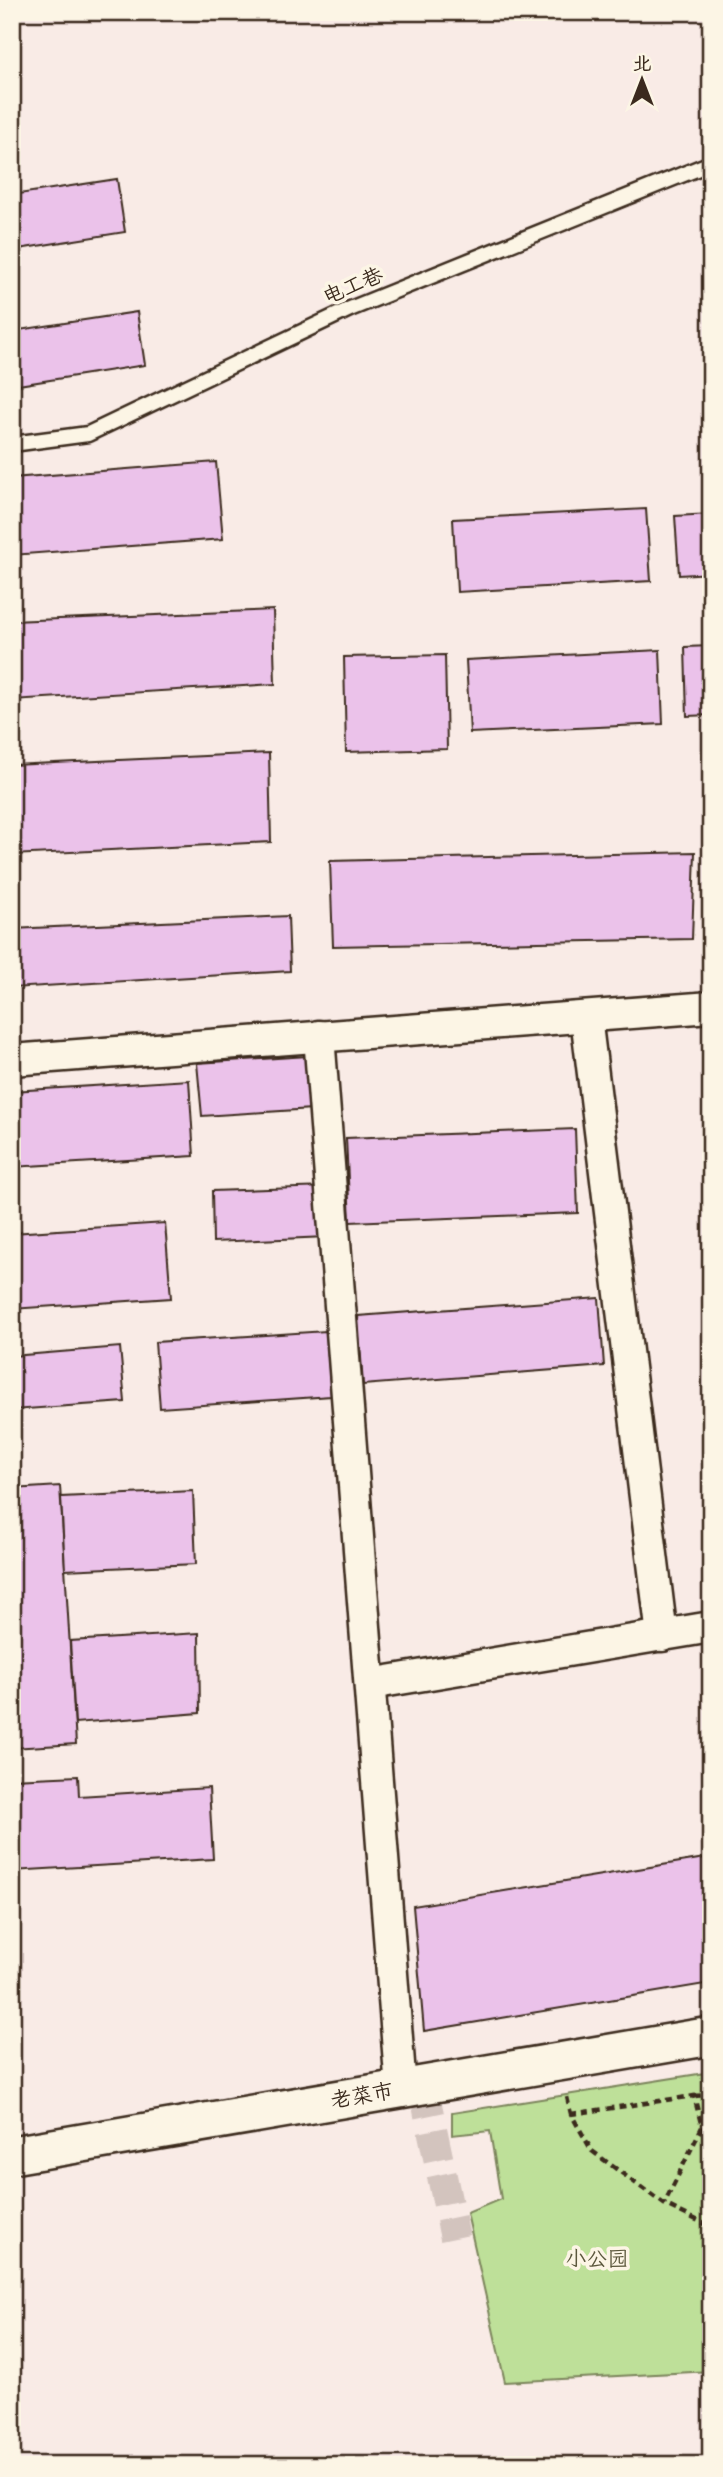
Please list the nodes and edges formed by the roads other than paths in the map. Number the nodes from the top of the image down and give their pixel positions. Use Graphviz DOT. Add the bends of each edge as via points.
graph roads {
  1 [pos="711,163"];
  2 [pos="12,444"];
  3 [pos="711,1007"];
  4 [pos="586,1017"];
  5 [pos="319,1036"];
  6 [pos="12,1060"];
  7 [pos="711,1627"];
  8 [pos="662,1636"];
  9 [pos="370,1685"];
  10 [pos="711,2036"];
  11 [pos="401,2089"];
  12 [pos="12,2155"];
  1 -- 2 [label="lane, 电工巷" via="350,309 88,434"];
  3 -- 4 [label="street"];
  4 -- 5 [label="street"];
  4 -- 8 [label="street"];
  5 -- 6 [label="street"];
  5 -- 9 [label="street"];
  7 -- 8 [label="street"];
  8 -- 9 [label="street"];
  9 -- 11 [label="street"];
  10 -- 11 [label="street, 老菜市"];
  11 -- 12 [label="street, 老菜市"];
}
